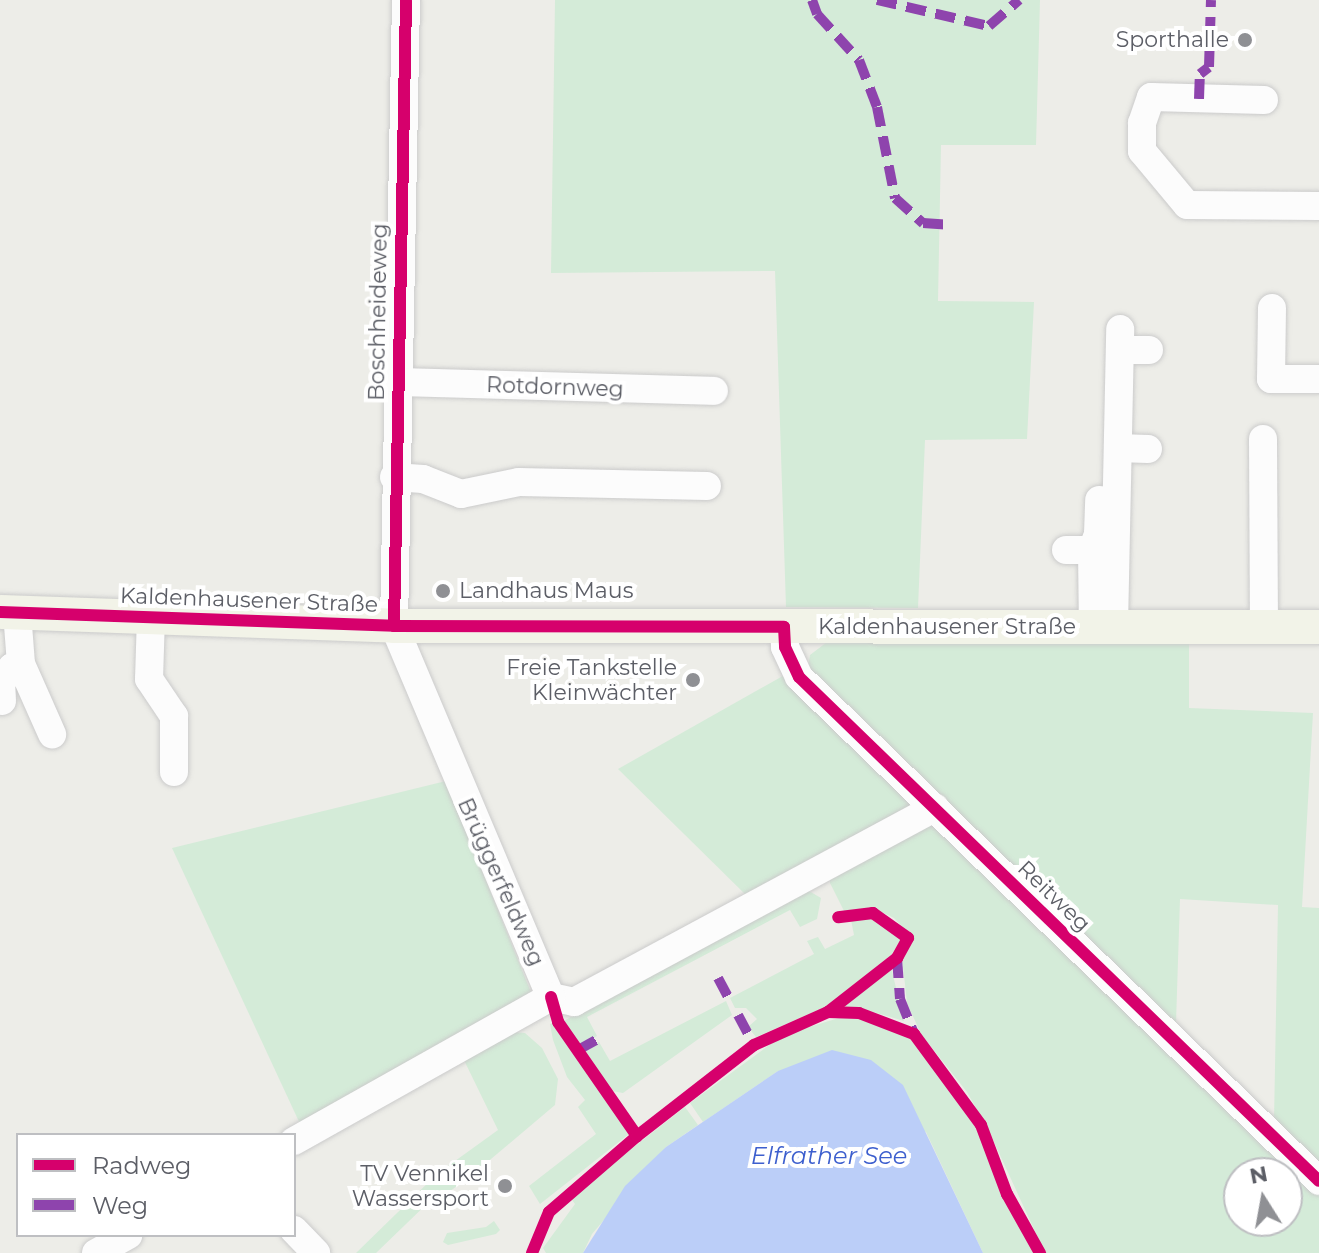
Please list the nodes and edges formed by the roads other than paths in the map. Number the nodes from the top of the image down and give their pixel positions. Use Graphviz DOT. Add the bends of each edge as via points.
graph roads {
  1 [pos="406,0"];
  2 [pos="1264,100"];
  3 [pos="1319,206"];
  4 [pos="1272,308"];
  5 [pos="1116,344"];
  6 [pos="1149,350"];
  7 [pos="1319,379"];
  8 [pos="396,382"];
  9 [pos="714,391"];
  10 [pos="1263,439"];
  11 [pos="1118,448"];
  12 [pos="1148,449"];
  13 [pos="394,477"];
  14 [pos="707,486"];
  15 [pos="9,612"];
  16 [pos="151,616"];
  17 [pos="394,626"];
  18 [pos="1104,626"];
  19 [pos="784,627"];
  20 [pos="1264,627"];
  21 [pos="1319,627"];
  22 [pos="21,664"];
  23 [pos="2,701"];
  24 [pos="52,734"];
  25 [pos="174,772"];
  26 [pos="935,808"];
  27 [pos="551,997"];
  28 [pos="296,1140"];
  29 [pos="1319,1181"];
  30 [pos="296,1232"];
  31 [pos="124,1237"];
  32 [pos="96,1253"];
  33 [pos="316,1253"];
  1 -- 8 [label="street, Boschheideweg"];
  2 -- 3 [label="street" via="1151,97 1142,123 1142,151 1187,205"];
  4 -- 7 [label="street" via="1271,379"];
  5 -- 6 [label="street"];
  5 -- 11 [label="street"];
  5 -- 18 [label="street" via="1101,385 1098,534 1079,550"];
  8 -- 9 [label="street, Rotdornweg"];
  8 -- 13 [label="street, Boschheideweg"];
  10 -- 20 [label="street"];
  11 -- 12 [label="street"];
  11 -- 18 [label="street"];
  13 -- 14 [label="street" via="423,479 461,494 519,482"];
  13 -- 17 [label="street, Boschheideweg"];
  15 -- 16 [label="main road, Kaldenhausener Straße"];
  15 -- 22 [label="street"];
  16 -- 17 [label="main road, Kaldenhausener Straße"];
  16 -- 25 [label="street" via="149,679 174,716"];
  17 -- 19 [label="main road, Kaldenhausener Straße"];
  17 -- 27 [label="street, Brüggerfeldweg"];
  18 -- 19 [label="main road, Kaldenhausener Straße"];
  18 -- 20 [label="main road, Kaldenhausener Straße"];
  19 -- 26 [label="street, Reitweg" via="785,647 799,677"];
  20 -- 21 [label="main road, Kaldenhausener Straße"];
  22 -- 23 [label="street" via="12,667 1,683"];
  22 -- 24 [label="street"];
  26 -- 27 [label="street" via="574,1002"];
  26 -- 29 [label="street, Reitweg"];
  27 -- 28 [label="street"];
  30 -- 33 [label="street"];
  31 -- 32 [label="street"];
}
